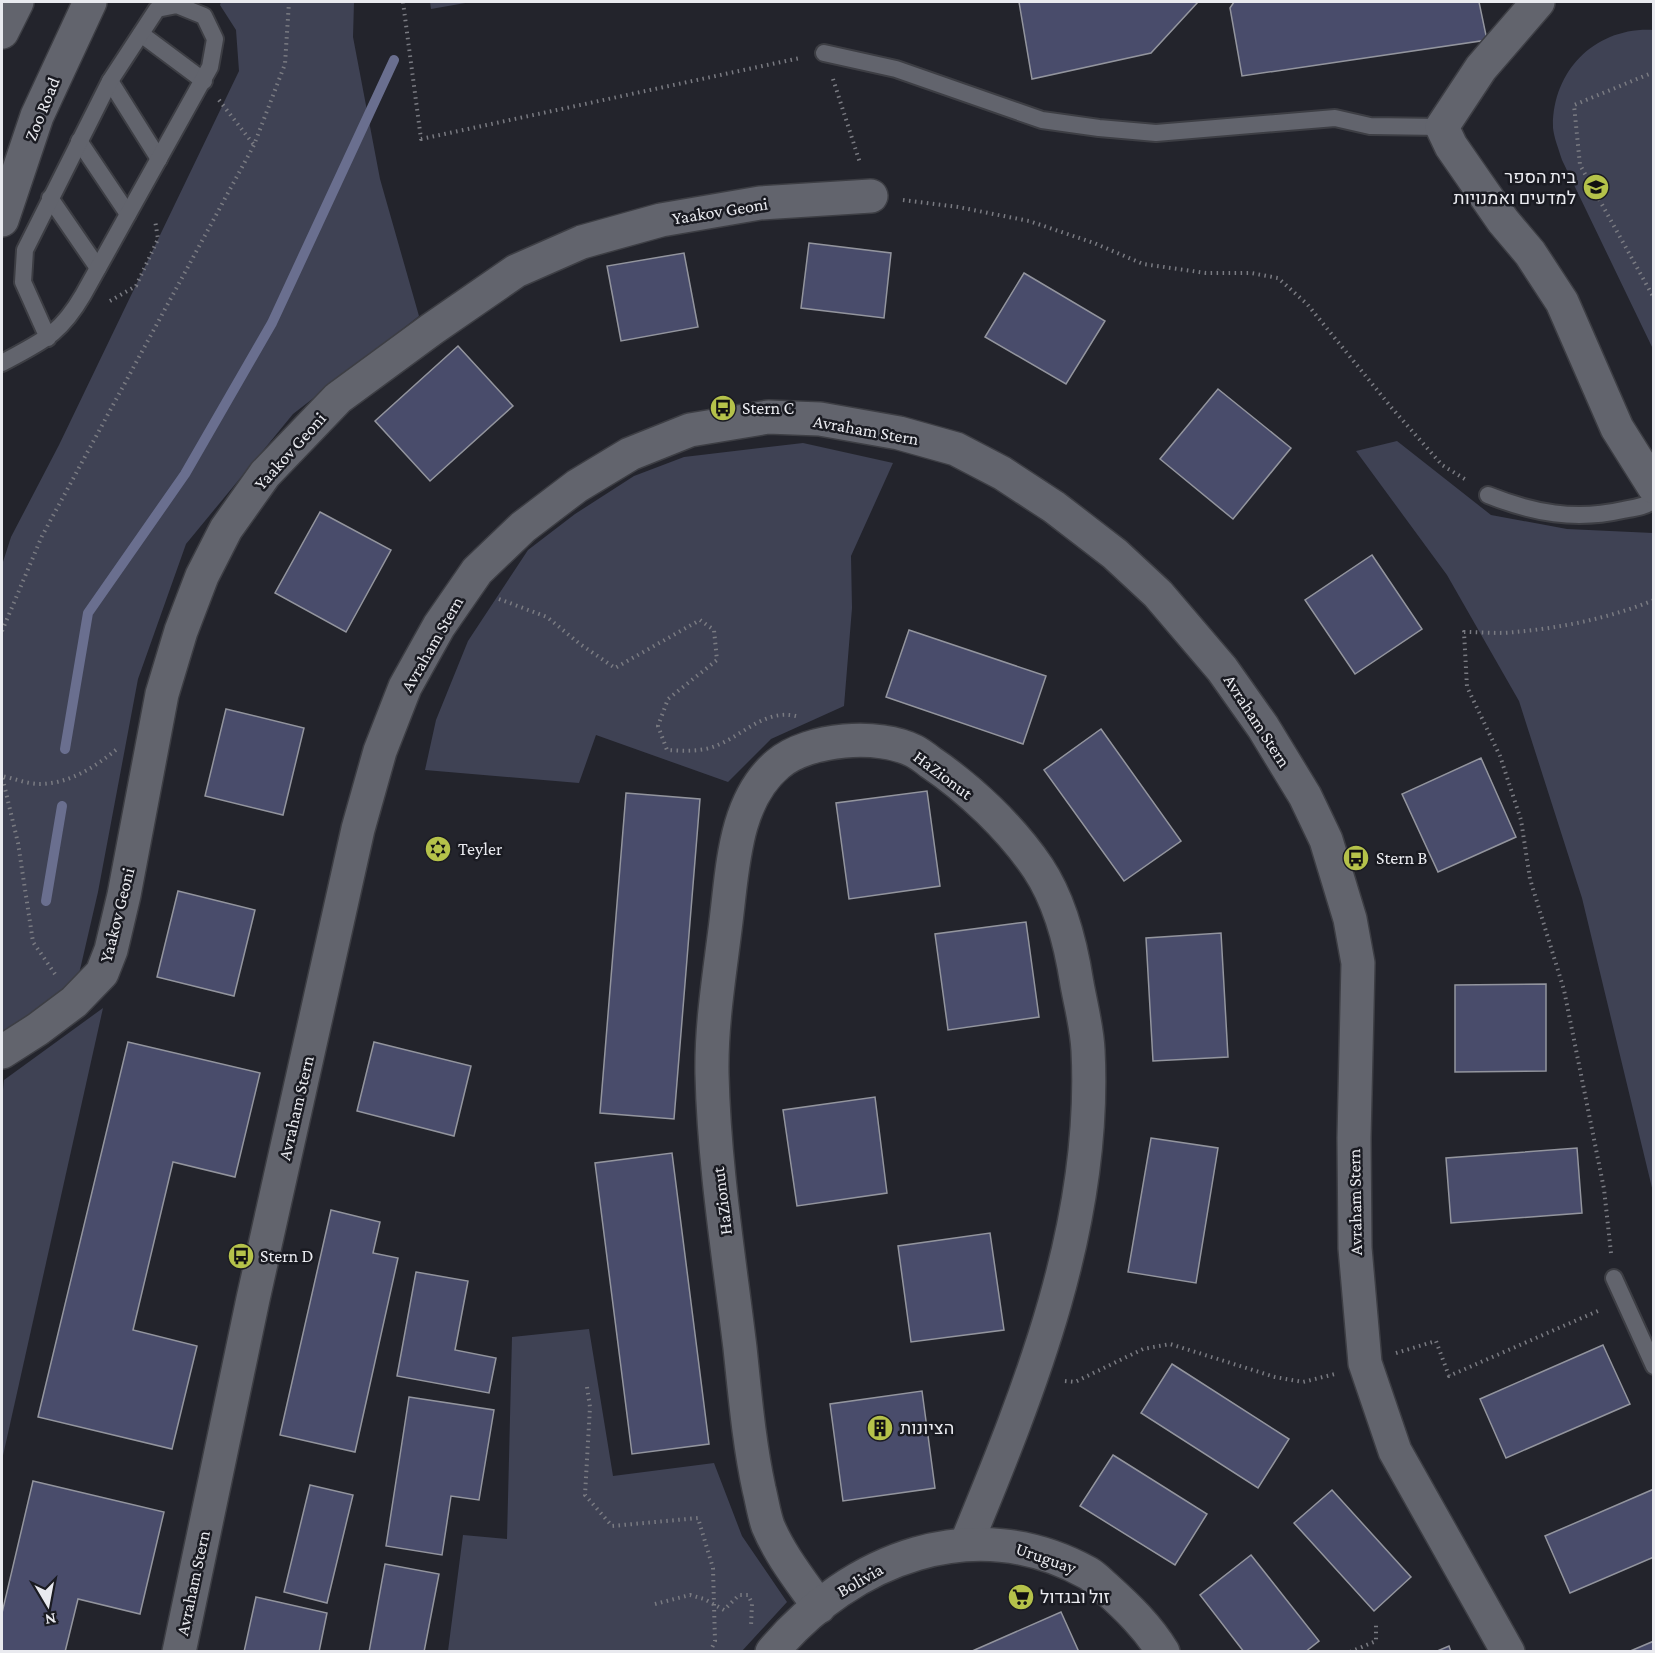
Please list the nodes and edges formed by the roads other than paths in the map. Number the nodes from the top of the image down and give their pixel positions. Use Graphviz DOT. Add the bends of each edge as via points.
graph roads {
  1 [pos="17,2"];
  2 [pos="90,2"];
  3 [pos="1538,2"];
  4 [pos="2,32"];
  5 [pos="141,34"];
  6 [pos="824,53"];
  7 [pos="110,81"];
  8 [pos="204,81"];
  9 [pos="1442,127"];
  10 [pos="79,141"];
  11 [pos="159,159"];
  12 [pos="871,196"];
  13 [pos="50,198"];
  14 [pos="128,214"];
  15 [pos="2,220"];
  16 [pos="98,267"];
  17 [pos="48,338"];
  18 [pos="2,363"];
  19 [pos="1653,486"];
  20 [pos="1488,495"];
  21 [pos="1653,500"];
  22 [pos="2,1052"];
  23 [pos="1614,1278"];
  24 [pos="1653,1366"];
  25 [pos="966,1544"];
  26 [pos="819,1607"];
  27 [pos="179,1652"];
  28 [pos="772,1652"];
  29 [pos="1164,1652"];
  30 [pos="1508,1652"];
  1 -- 4 [label="street"];
  2 -- 15 [label="street, Zoo Road" via="37,116"];
  3 -- 9 [label="street" via="1481,68"];
  5 -- 7 [label="lane"];
  5 -- 8 [label="lane"];
  5 -- 8 [label="lane" via="157,9 177,5 204,16 215,39"];
  6 -- 9 [label="lane" via="896,69 1042,120 1099,128 1156,133 1335,118 1370,126"];
  7 -- 10 [label="lane"];
  7 -- 11 [label="lane"];
  8 -- 11 [label="lane"];
  9 -- 19 [label="street" via="1451,146 1562,303 1617,428"];
  10 -- 13 [label="lane"];
  10 -- 14 [label="lane"];
  11 -- 14 [label="lane"];
  12 -- 22 [label="street, Yaakov Geoni" via="760,203 661,220 582,242 516,271 338,398 265,474 226,529 202,576 162,694 124,895 102,972 74,1002"];
  13 -- 16 [label="lane"];
  13 -- 17 [label="lane" via="24,249 23,282"];
  14 -- 16 [label="lane"];
  16 -- 17 [label="lane" via="67,320"];
  17 -- 18 [label="lane"];
  20 -- 21 [label="lane" via="1521,508 1557,514 1603,515 1647,505"];
  23 -- 24 [label="lane"];
  25 -- 26 [label="street, Bolivia" via="916,1553 869,1571"];
  25 -- 26 [label="street, HaZionut" via="997,1471 1045,1336 1072,1236 1089,1112 1088,1045 1059,912 1039,870 996,818 949,775 914,751 888,743 832,742 780,762 747,806 733,861 716,995 712,1070 716,1149 753,1461 767,1523 779,1549"];
  25 -- 29 [label="street, Uruguay" via="1004,1545 1042,1554 1090,1574 1128,1607"];
  26 -- 28 [label="street, Bolivia" via="792,1628"];
  27 -- 30 [label="street, Avraham Stern" via="255,1287 358,829 380,752 405,687 439,626 477,571 523,527 578,486 630,454 690,430 768,417 820,419 899,433 956,449 1054,507 1115,554 1158,594 1222,669 1305,796 1326,840 1350,919 1358,963 1354,1236 1365,1363 1395,1451"];
}
